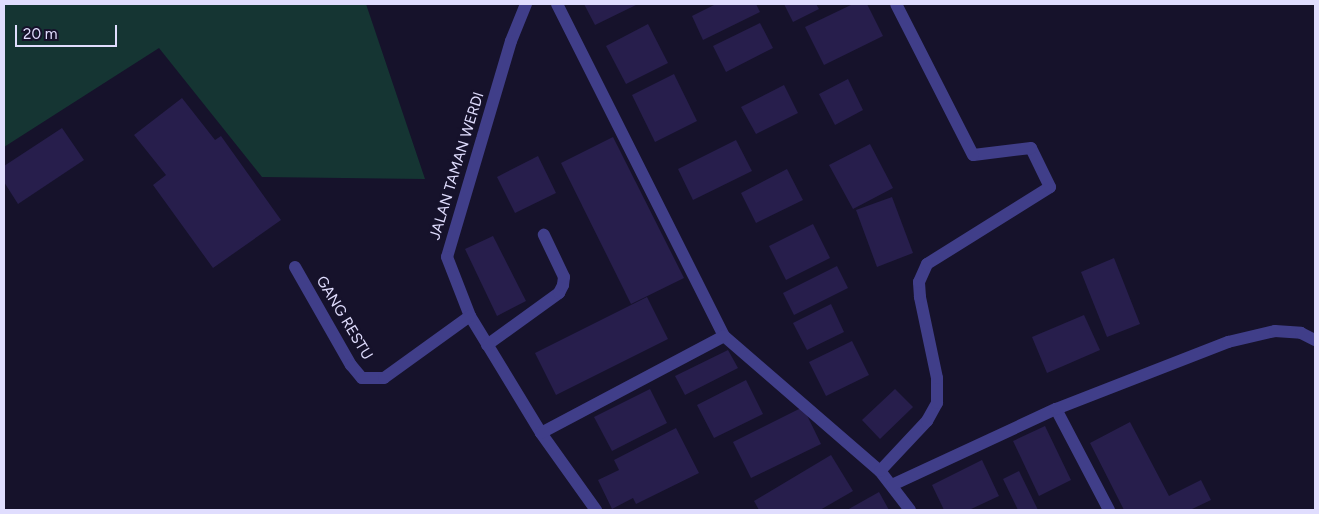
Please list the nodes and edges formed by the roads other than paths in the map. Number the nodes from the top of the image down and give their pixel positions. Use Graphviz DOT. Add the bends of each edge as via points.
graph roads {
  1 [pos="526,4"];
  2 [pos="558,4"];
  3 [pos="896,4"];
  4 [pos="544,235"];
  5 [pos="295,267"];
  6 [pos="470,316"];
  7 [pos="724,336"];
  8 [pos="1315,340"];
  9 [pos="488,345"];
  10 [pos="1056,409"];
  11 [pos="541,433"];
  12 [pos="880,471"];
  13 [pos="892,485"];
  14 [pos="596,510"];
  15 [pos="910,510"];
  16 [pos="1110,510"];
  1 -- 6 [label="street, JALAN TAMAN WERDI" via="449,244 449,264"];
  2 -- 7 [label="street"];
  3 -- 12 [label="street" via="973,155 1032,148 1050,188 927,264 919,282 920,297 937,378 937,403 926,421"];
  4 -- 9 [label="street" via="564,277 559,293"];
  5 -- 6 [label="street, GANG RESTU" via="350,365 362,378 384,378"];
  6 -- 9 [label="street, JALAN TAMAN WERDI"];
  7 -- 11 [label="street"];
  7 -- 12 [label="street"];
  8 -- 10 [label="street" via="1301,333 1275,331 1228,342"];
  9 -- 11 [label="street, JALAN TAMAN WERDI"];
  10 -- 13 [label="street"];
  10 -- 16 [label="street"];
  11 -- 14 [label="street, JALAN TAMAN WERDI"];
  12 -- 13 [label="street"];
  13 -- 15 [label="street"];
}
